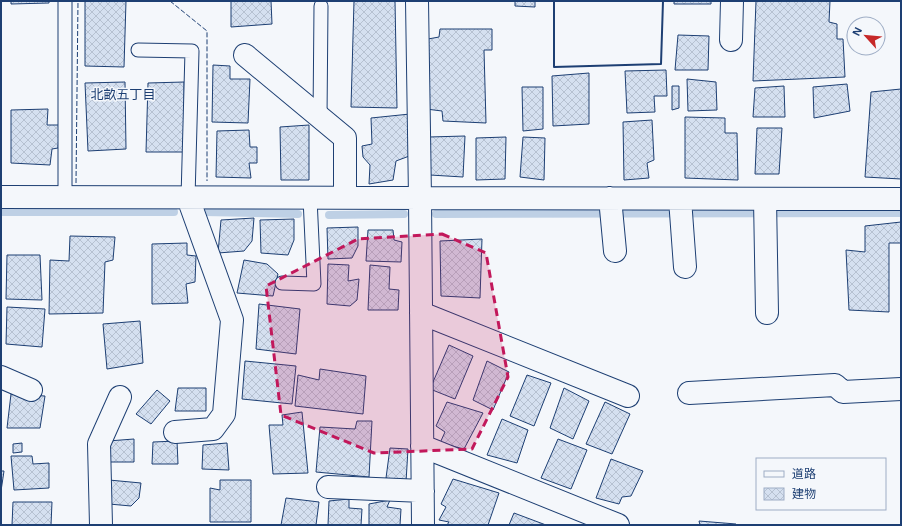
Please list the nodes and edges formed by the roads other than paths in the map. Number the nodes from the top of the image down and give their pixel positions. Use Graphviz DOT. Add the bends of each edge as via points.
graph roads {
  1 [pos="65,1"];
  2 [pos="417,1"];
  3 [pos="732,1"];
  4 [pos="321,6"];
  5 [pos="731,40"];
  6 [pos="138,50"];
  7 [pos="244,55"];
  8 [pos="320,118"];
  9 [pos="1,198"];
  10 [pos="65,198"];
  11 [pos="188,198"];
  12 [pos="310,198"];
  13 [pos="345,198"];
  14 [pos="420,198"];
  15 [pos="610,198"];
  16 [pos="680,199"];
  17 [pos="765,199"];
  18 [pos="901,199"];
  19 [pos="615,251"];
  20 [pos="685,266"];
  21 [pos="282,283"];
  22 [pos="421,313"];
  23 [pos="766,313"];
  24 [pos="1,377"];
  25 [pos="901,389"];
  26 [pos="31,390"];
  27 [pos="690,393"];
  28 [pos="628,396"];
  29 [pos="120,397"];
  30 [pos="175,432"];
  31 [pos="422,446"];
  32 [pos="328,487"];
  33 [pos="423,491"];
  34 [pos="101,525"];
  35 [pos="423,525"];
  36 [pos="618,525"];
  1 -- 10 [label="lane"];
  2 -- 14 [label="street"];
  3 -- 5 [label="street"];
  4 -- 8 [label="lane"];
  6 -- 11 [label="lane" via="192,51"];
  7 -- 8 [label="street"];
  8 -- 13 [label="street" via="345,138"];
  9 -- 10 [label="street"];
  10 -- 11 [label="street"];
  11 -- 12 [label="street"];
  11 -- 30 [label="street" via="232,320 224,414 213,429"];
  12 -- 13 [label="street"];
  12 -- 21 [label="lane" via="314,284"];
  13 -- 14 [label="street"];
  14 -- 15 [label="street"];
  14 -- 22 [label="street"];
  15 -- 16 [label="street"];
  15 -- 19 [label="street"];
  16 -- 17 [label="street"];
  16 -- 20 [label="street"];
  17 -- 18 [label="street"];
  17 -- 23 [label="street"];
  22 -- 28 [label="street"];
  22 -- 31 [label="street"];
  24 -- 26 [label="street"];
  25 -- 27 [label="street" via="843,392 835,385"];
  29 -- 34 [label="street" via="99,444"];
  31 -- 33 [label="street"];
  31 -- 36 [label="street"];
  32 -- 33 [label="street"];
  33 -- 35 [label="street"];
}
